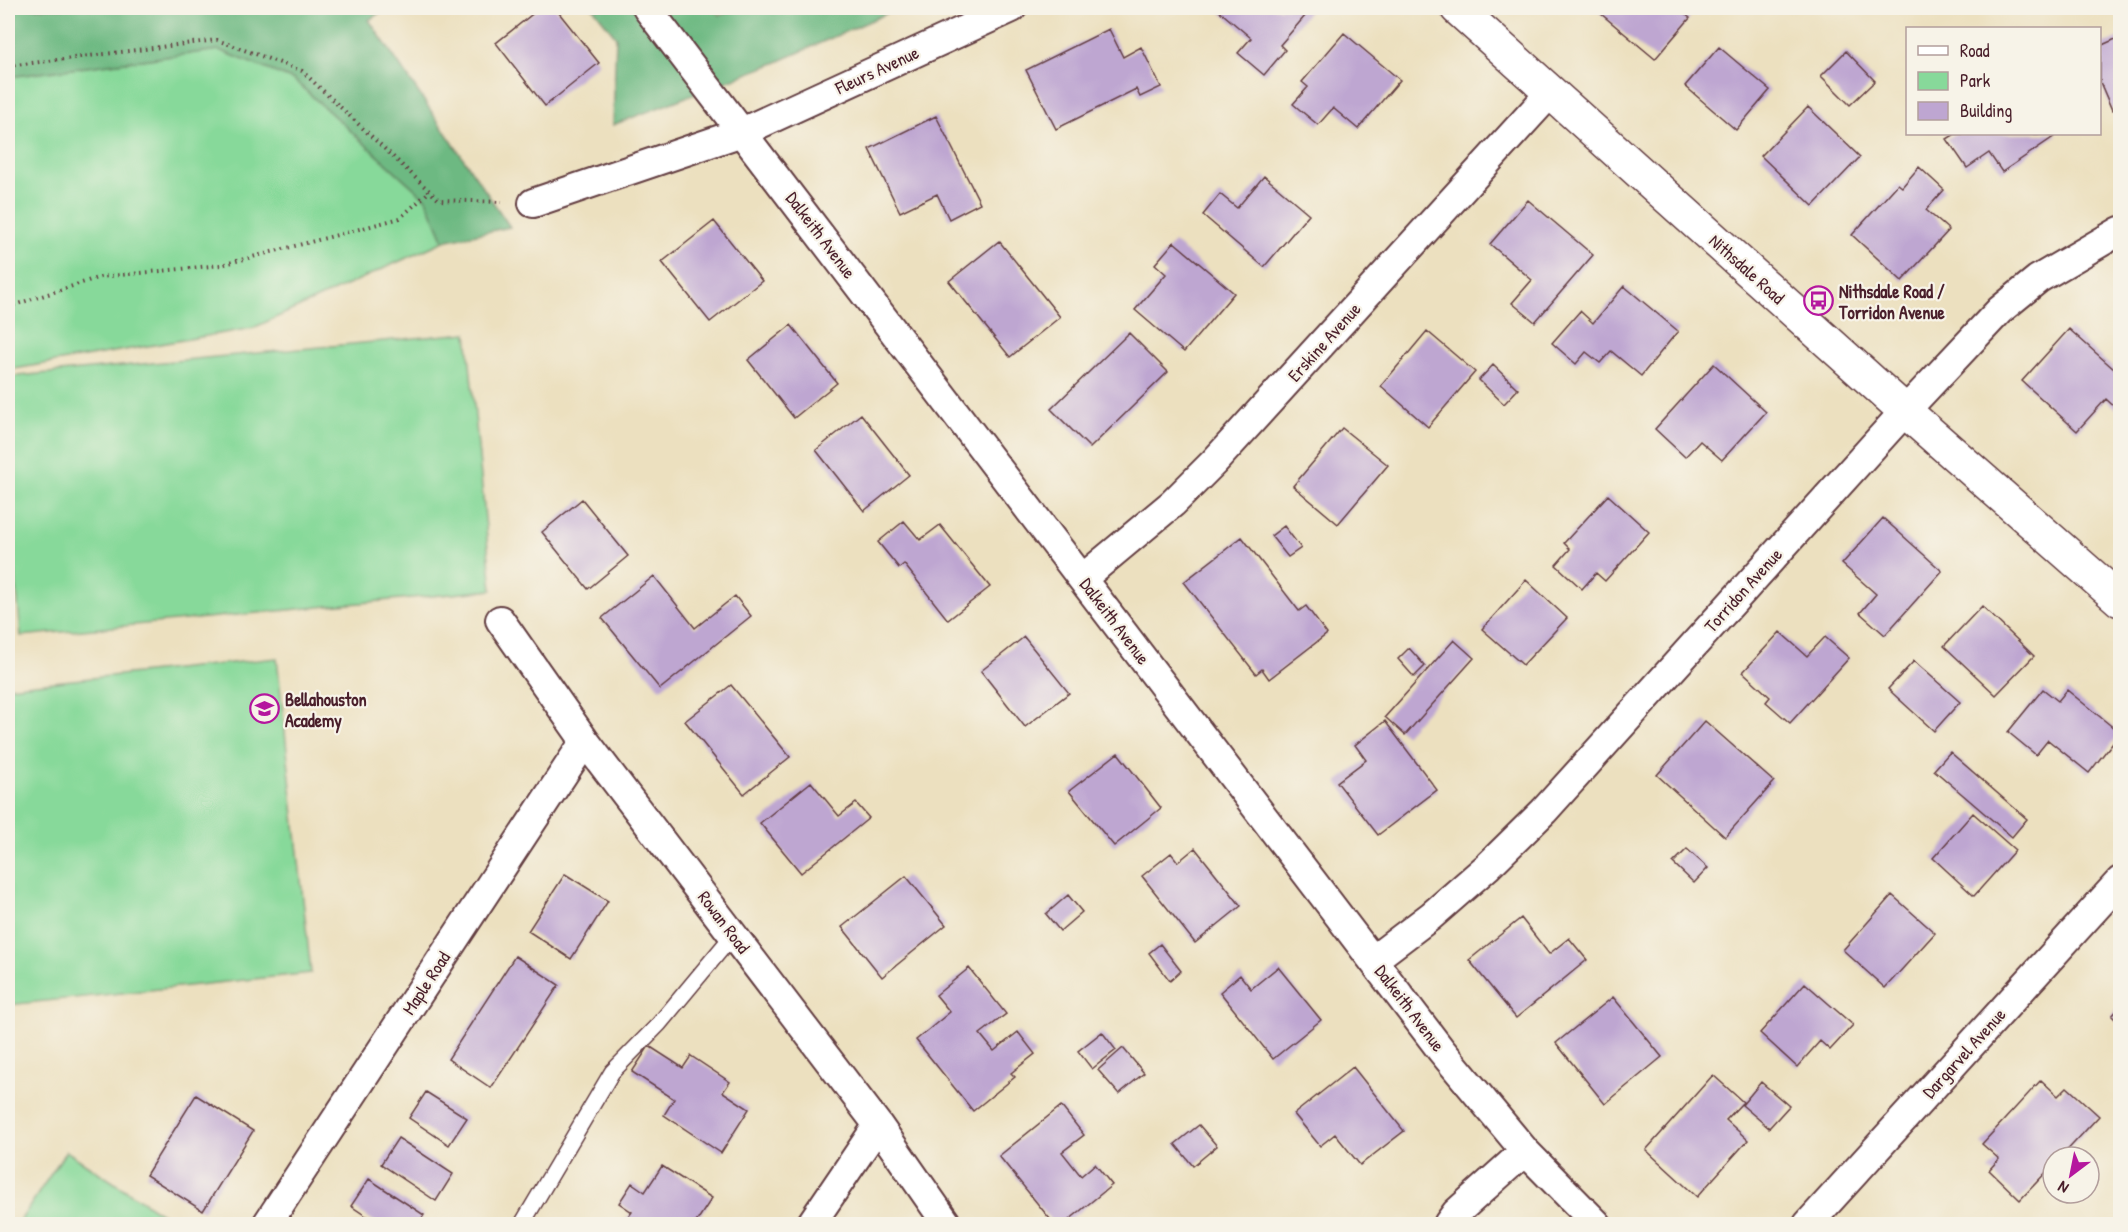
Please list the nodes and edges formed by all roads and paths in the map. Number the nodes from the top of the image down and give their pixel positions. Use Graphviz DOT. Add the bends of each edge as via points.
graph roads {
  1 [pos="647,8"];
  2 [pos="1012,8"];
  3 [pos="1457,8"];
  4 [pos="8,66"];
  5 [pos="1551,92"];
  6 [pos="742,132"];
  7 [pos="430,191"];
  8 [pos="533,203"];
  9 [pos="2121,231"];
  10 [pos="8,307"];
  11 [pos="1905,411"];
  12 [pos="1083,578"];
  13 [pos="2121,600"];
  14 [pos="500,620"];
  15 [pos="585,741"];
  16 [pos="2121,881"];
  17 [pos="733,935"];
  18 [pos="1373,960"];
  19 [pos="878,1125"];
  20 [pos="1525,1151"];
  21 [pos="267,1224"];
  22 [pos="522,1224"];
  23 [pos="811,1224"];
  24 [pos="947,1224"];
  25 [pos="1448,1224"];
  26 [pos="1597,1224"];
  27 [pos="1809,1224"];
  1 -- 6 [label="street, Dalkeith Avenue"];
  2 -- 6 [label="street, Fleurs Avenue"];
  3 -- 5 [label="street, Nithsdale Road"];
  4 -- 7 [label="path" via="218,40 302,71"];
  5 -- 11 [label="street, Nithsdale Road"];
  5 -- 12 [label="street, Erskine Avenue" via="1214,462 1173,503"];
  6 -- 8 [label="street, Fleurs Avenue"];
  6 -- 12 [label="street, Dalkeith Avenue"];
  7 -- 8 [label="path" via="440,200"];
  7 -- 10 [label="path" via="400,218 220,265 100,277"];
  9 -- 11 [label="street, Torridon Avenue" via="2038,279 2000,310"];
  11 -- 13 [label="street, Nithsdale Road"];
  11 -- 18 [label="street, Torridon Avenue" via="1544,811 1431,916"];
  12 -- 18 [label="street, Dalkeith Avenue"];
  14 -- 15 [label="street, Rowan Road"];
  15 -- 17 [label="street, Rowan Road"];
  15 -- 21 [label="street, Maple Road"];
  16 -- 27 [label="street, Dargarvel Avenue"];
  17 -- 19 [label="street, Rowan Road"];
  17 -- 22 [label="lane" via="659,1024 612,1072"];
  18 -- 20 [label="street, Dalkeith Avenue"];
  19 -- 23 [label="street"];
  19 -- 24 [label="street, Rowan Road"];
  20 -- 25 [label="street"];
  20 -- 26 [label="street, Dalkeith Avenue"];
}
